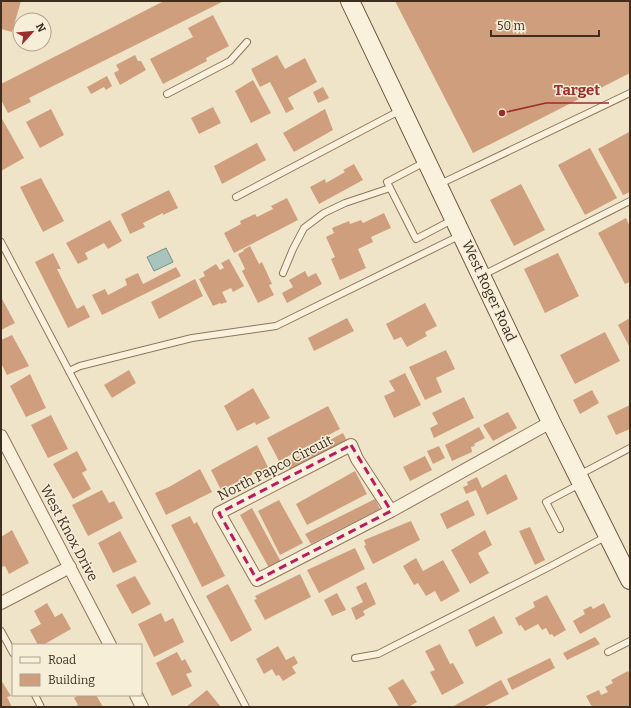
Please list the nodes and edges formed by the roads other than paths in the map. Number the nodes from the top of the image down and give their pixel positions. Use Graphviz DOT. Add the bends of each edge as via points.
graph roads {
  1 [pos="350,1"];
  2 [pos="247,42"];
  3 [pos="630,93"];
  4 [pos="167,94"];
  5 [pos="402,109"];
  6 [pos="427,161"];
  7 [pos="438,185"];
  8 [pos="390,188"];
  9 [pos="236,197"];
  10 [pos="630,201"];
  11 [pos="454,219"];
  12 [pos="462,235"];
  13 [pos="1,242"];
  14 [pos="283,273"];
  15 [pos="481,275"];
  16 [pos="69,371"];
  17 [pos="551,422"];
  18 [pos="1,436"];
  19 [pos="630,448"];
  20 [pos="580,479"];
  21 [pos="391,511"];
  22 [pos="560,529"];
  23 [pos="608,535"];
  24 [pos="70,567"];
  25 [pos="630,580"];
  26 [pos="1,603"];
  27 [pos="1,631"];
  28 [pos="630,641"];
  29 [pos="109,644"];
  30 [pos="12,651"];
  31 [pos="608,652"];
  32 [pos="355,658"];
  33 [pos="36,696"];
  34 [pos="136,696"];
  35 [pos="41,707"];
  36 [pos="142,707"];
  37 [pos="246,707"];
  1 -- 5 [label="street, West Roger Road"];
  2 -- 4 [label="lane" via="230,61"];
  3 -- 7 [label="lane"];
  5 -- 6 [label="street, West Roger Road"];
  5 -- 9 [label="lane"];
  6 -- 7 [label="street, West Roger Road"];
  6 -- 8 [label="lane" via="387,182"];
  7 -- 11 [label="street, West Roger Road"];
  8 -- 11 [label="lane" via="416,239"];
  8 -- 14 [label="lane" via="324,213 304,228"];
  10 -- 15 [label="lane"];
  11 -- 12 [label="street, West Roger Road"];
  12 -- 15 [label="street, West Roger Road"];
  12 -- 16 [label="lane" via="276,326 192,338"];
  13 -- 16 [label="lane"];
  15 -- 17 [label="street, West Roger Road"];
  16 -- 37 [label="lane"];
  17 -- 20 [label="street, West Roger Road"];
  17 -- 21 [label="street, North Papco Circuit"];
  18 -- 24 [label="street, West Knox Drive"];
  19 -- 20 [label="lane"];
  20 -- 22 [label="lane" via="546,502"];
  20 -- 23 [label="street, West Roger Road"];
  21 -- 21 [label="street, North Papco Circuit" via="357,459 351,445 219,513 257,580"];
  23 -- 25 [label="street, West Roger Road"];
  23 -- 32 [label="lane" via="378,654"];
  24 -- 26 [label="street"];
  24 -- 29 [label="street, West Knox Drive"];
  27 -- 30 [label="lane"];
  28 -- 31 [label="lane"];
  33 -- 35 [label="lane"];
  34 -- 36 [label="street"];
}
